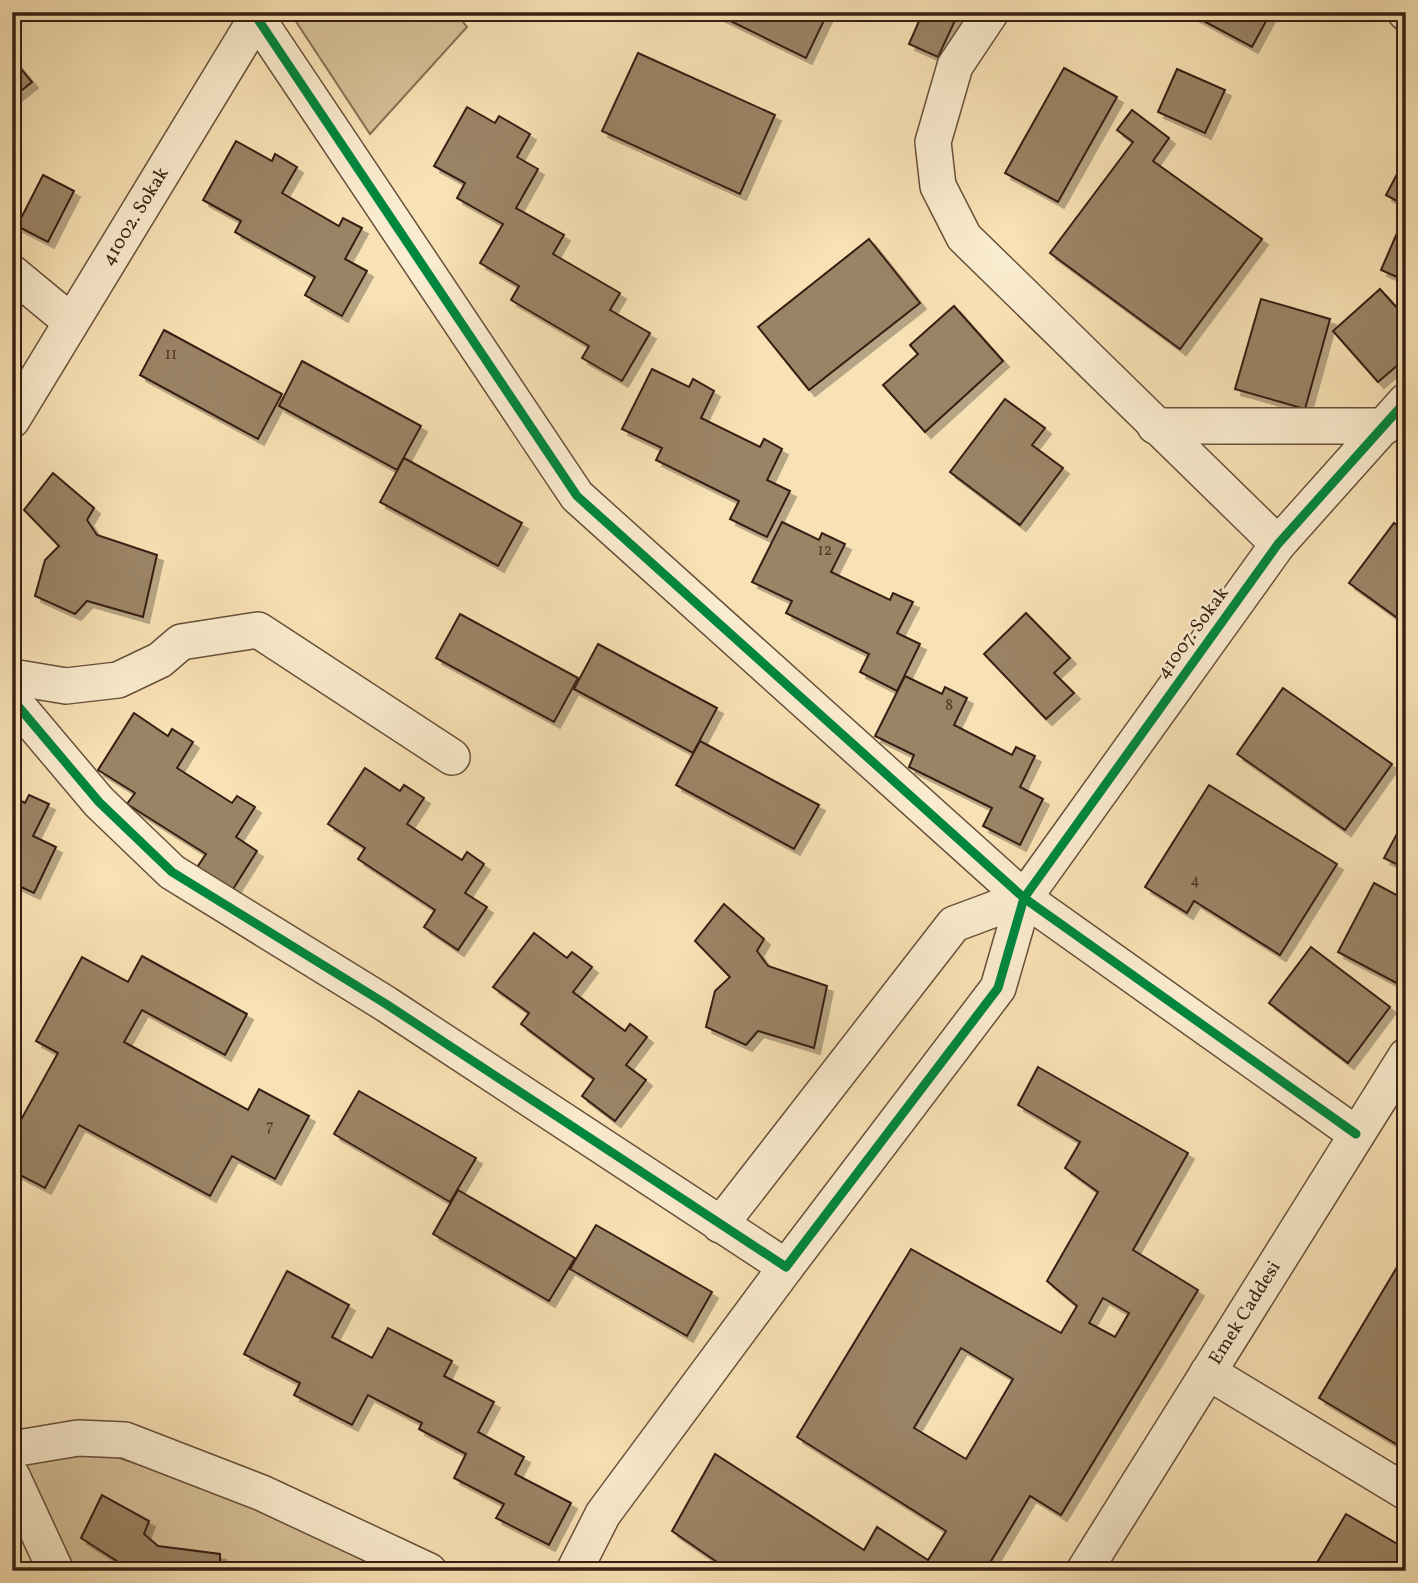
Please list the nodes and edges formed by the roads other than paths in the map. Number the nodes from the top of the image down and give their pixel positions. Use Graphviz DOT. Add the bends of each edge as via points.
graph roads {
  1 [pos="991,12"];
  2 [pos="257,13"];
  3 [pos="12,272"];
  4 [pos="70,321"];
  5 [pos="1396,413"];
  6 [pos="12,420"];
  7 [pos="1155,426"];
  8 [pos="1278,544"];
  9 [pos="12,677"];
  10 [pos="12,699"];
  11 [pos="452,757"];
  12 [pos="1024,898"];
  13 [pos="1406,1056"];
  14 [pos="1356,1135"];
  15 [pos="720,1224"];
  16 [pos="786,1267"];
  17 [pos="1208,1372"];
  18 [pos="12,1449"];
  19 [pos="12,1476"];
  20 [pos="1406,1492"];
  21 [pos="56,1571"];
  22 [pos="429,1571"];
  23 [pos="574,1571"];
  24 [pos="1084,1571"];
  1 -- 7 [label="street" via="955,66 933,142 938,186 964,237"];
  2 -- 4 [label="street, 41002. Sokak"];
  2 -- 12 [label="street" via="576,496"];
  3 -- 4 [label="street"];
  4 -- 6 [label="street, 41002. Sokak"];
  5 -- 7 [label="street"];
  5 -- 8 [label="street, 41007. Sokak"];
  7 -- 8 [label="street"];
  8 -- 12 [label="street, 41007. Sokak"];
  9 -- 11 [label="street" via="66,686 118,680 160,660 181,642 258,630"];
  10 -- 15 [label="street" via="99,802 172,872 386,1004"];
  12 -- 14 [label="street"];
  12 -- 15 [label="street" via="954,924"];
  12 -- 16 [label="street" via="998,988"];
  13 -- 14 [label="street, Emek Caddesi"];
  14 -- 17 [label="street, Emek Caddesi"];
  15 -- 16 [label="street"];
  16 -- 23 [label="street" via="603,1514"];
  17 -- 20 [label="street"];
  17 -- 24 [label="street, Emek Caddesi"];
  18 -- 22 [label="street" via="78,1438 125,1440 262,1493"];
  19 -- 21 [label="street"];
}
